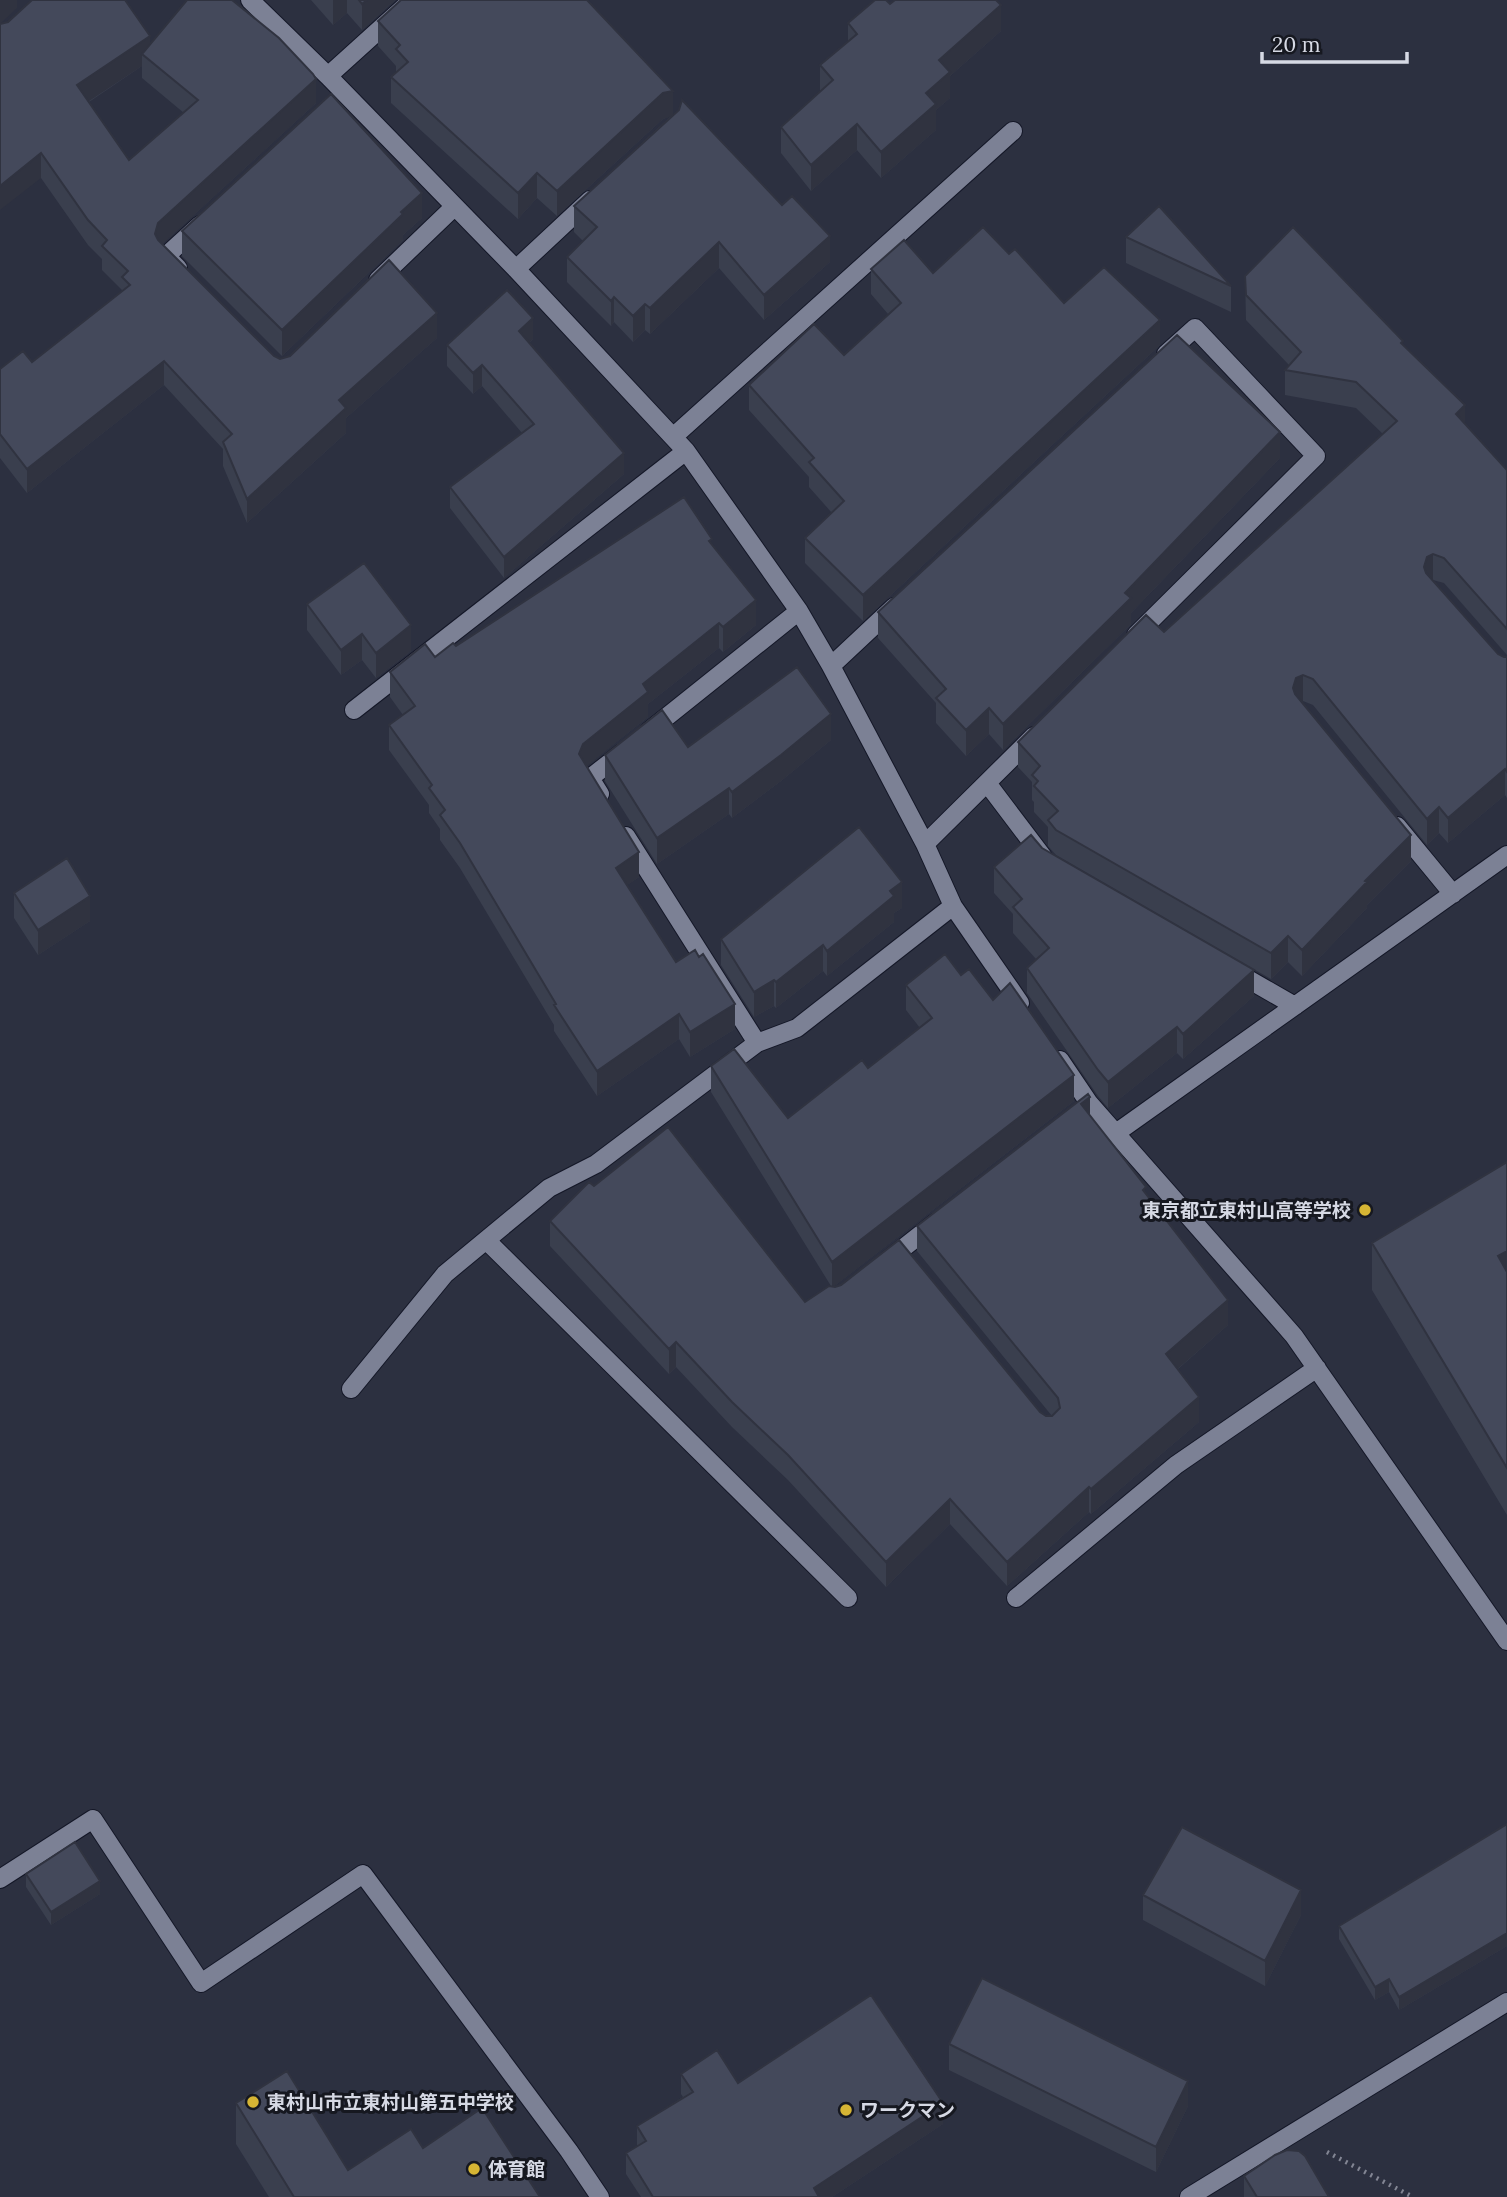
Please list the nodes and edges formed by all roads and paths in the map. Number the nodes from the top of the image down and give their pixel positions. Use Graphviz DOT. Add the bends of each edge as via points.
graph roads {
  1 [pos="250,0"];
  2 [pos="412,0"];
  3 [pos="328,76"];
  4 [pos="1013,131"];
  5 [pos="603,189"];
  6 [pos="454,206"];
  7 [pos="216,211"];
  8 [pos="516,269"];
  9 [pos="186,275"];
  10 [pos="368,289"];
  11 [pos="1154,365"];
  12 [pos="673,437"];
  13 [pos="687,451"];
  14 [pos="912,591"];
  15 [pos="799,611"];
  16 [pos="1122,648"];
  17 [pos="831,666"];
  18 [pos="354,710"];
  19 [pos="1045,725"];
  20 [pos="987,783"];
  21 [pos="1383,808"];
  22 [pos="925,844"];
  23 [pos="1507,855"];
  24 [pos="1060,870"];
  25 [pos="1453,894"];
  26 [pos="953,906"];
  27 [pos="1224,965"];
  28 [pos="1295,1006"];
  29 [pos="1029,1015"];
  30 [pos="757,1043"];
  31 [pos="1052,1048"];
  32 [pos="1116,1133"];
  33 [pos="953,1209"];
  34 [pos="486,1240"];
  35 [pos="878,1267"];
  36 [pos="1317,1368"];
  37 [pos="351,1389"];
  38 [pos="848,1598"];
  39 [pos="1016,1598"];
  40 [pos="1507,1642"];
  41 [pos="0,1879"];
  42 [pos="1507,2002"];
  43 [pos="1292,2134"];
  44 [pos="600,2197"];
  45 [pos="1189,2197"];
  46 [pos="1413,2197"];
  1 -- 3 [label="street"];
  2 -- 3 [label="street"];
  3 -- 6 [label="street" via="340,97"];
  4 -- 12 [label="street"];
  5 -- 8 [label="street"];
  6 -- 8 [label="street"];
  6 -- 10 [label="street"];
  7 -- 9 [label="street" via="166,256"];
  8 -- 12 [label="street"];
  11 -- 16 [label="street" via="1195,328 1316,456"];
  12 -- 13 [label="street"];
  13 -- 15 [label="street"];
  13 -- 18 [label="street"];
  14 -- 17 [label="street"];
  15 -- 17 [label="street"];
  15 -- 30 [label="street" via="590,778"];
  17 -- 22 [label="street"];
  19 -- 20 [label="street"];
  20 -- 22 [label="street"];
  20 -- 24 [label="street" via="1048,864"];
  21 -- 25 [label="street"];
  22 -- 26 [label="street"];
  23 -- 25 [label="street"];
  25 -- 28 [label="street"];
  26 -- 29 [label="street"];
  26 -- 30 [label="street" via="797,1028"];
  27 -- 28 [label="street"];
  28 -- 32 [label="street"];
  30 -- 34 [label="street" via="596,1164 549,1188"];
  31 -- 32 [label="street" via="1084,1107"];
  32 -- 36 [label="street"];
  33 -- 35 [label="street" via="905,1255"];
  34 -- 37 [label="street" via="445,1274"];
  34 -- 38 [label="street"];
  36 -- 39 [label="street" via="1176,1465"];
  36 -- 40 [label="street"];
  41 -- 44 [label="street" via="93,1819 201,1983 363,1874"];
  42 -- 43 [label="street"];
  43 -- 45 [label="street"];
  43 -- 46 [label="path"];
}
